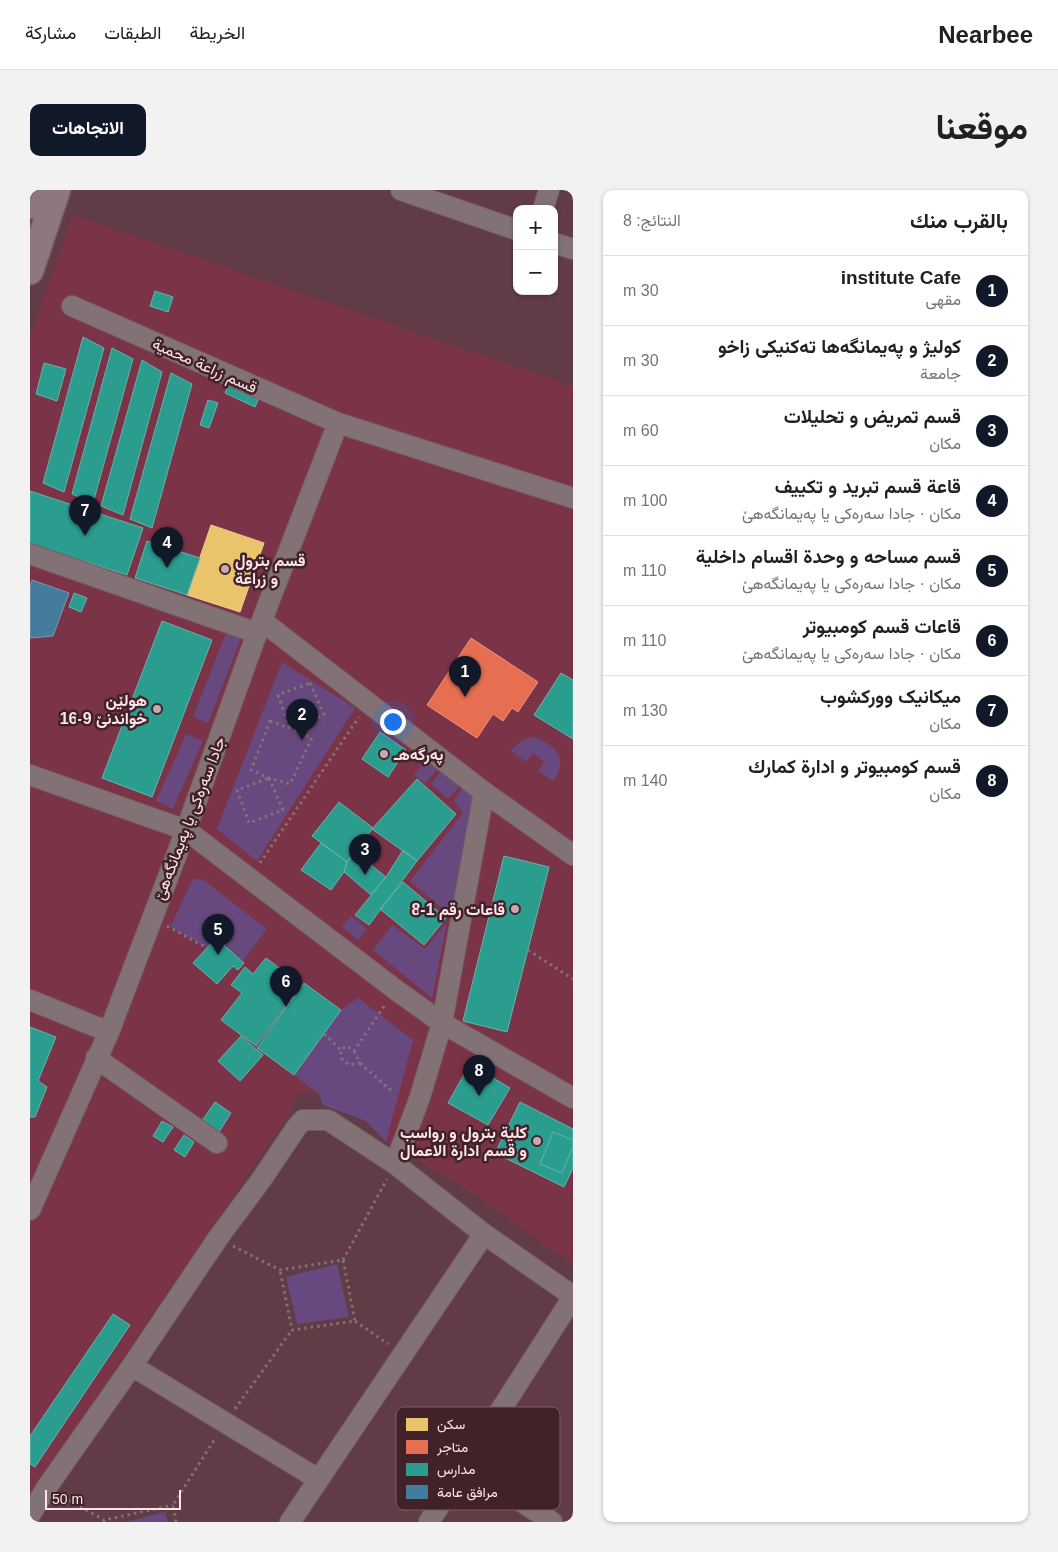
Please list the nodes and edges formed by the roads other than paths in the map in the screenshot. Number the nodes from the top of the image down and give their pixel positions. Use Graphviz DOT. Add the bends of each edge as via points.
graph roads {
  1 [pos="35,190"];
  2 [pos="56,190"];
  3 [pos="401,190"];
  4 [pos="549,190"];
  5 [pos="30,205"];
  6 [pos="544,205"];
  7 [pos="513,229"];
  8 [pos="558,244"];
  9 [pos="573,250"];
  10 [pos="30,271"];
  11 [pos="72,306"];
  12 [pos="338,423"];
  13 [pos="573,498"];
  14 [pos="30,554"];
  15 [pos="260,627"];
  16 [pos="30,775"];
  17 [pos="484,792"];
  18 [pos="186,830"];
  19 [pos="573,855"];
  20 [pos="30,1000"];
  21 [pos="442,1023"];
  22 [pos="108,1032"];
  23 [pos="96,1058"];
  24 [pos="573,1098"];
  25 [pos="216,1143"];
  26 [pos="395,1164"];
  27 [pos="30,1210"];
  28 [pos="484,1234"];
  29 [pos="573,1296"];
  30 [pos="132,1366"];
  31 [pos="503,1407"];
  32 [pos="318,1479"];
  33 [pos="437,1510"];
  34 [pos="534,1510"];
  35 [pos="30,1515"];
  36 [pos="290,1522"];
  37 [pos="429,1522"];
  38 [pos="552,1522"];
  1 -- 5 [label="main road"];
  2 -- 10 [label="main road"];
  3 -- 7 [label="street"];
  4 -- 6 [label="street"];
  8 -- 9 [label="street"];
  11 -- 12 [label="street, قسم زراعة محمية"];
  12 -- 13 [label="street, قسم زراعة محمية"];
  12 -- 15 [label="street, جادا سه‌ره‌كى يا په‌يمانگه‌هێ"];
  14 -- 15 [label="street"];
  15 -- 17 [label="street" via="349,688"];
  15 -- 18 [label="street, جادا سه‌ره‌كى يا په‌يمانگه‌هێ"];
  16 -- 18 [label="street"];
  17 -- 19 [label="street"];
  17 -- 21 [label="street"];
  18 -- 21 [label="street"];
  18 -- 22 [label="street, جادا سه‌ره‌كى يا په‌يمانگه‌هێ"];
  20 -- 22 [label="street"];
  21 -- 24 [label="street"];
  21 -- 26 [label="street" via="420,1097"];
  22 -- 23 [label="street, جادا سه‌ره‌كى يا په‌يمانگه‌هێ"];
  23 -- 25 [label="street"];
  23 -- 27 [label="street, جادا سه‌ره‌كى يا په‌يمانگه‌هێ"];
  26 -- 28 [label="street"];
  26 -- 30 [label="street" via="328,1120 303,1120"];
  28 -- 29 [label="street"];
  28 -- 32 [label="street"];
  29 -- 31 [label="street"];
  30 -- 32 [label="street"];
  30 -- 35 [label="street"];
  32 -- 36 [label="street"];
  33 -- 37 [label="street"];
  34 -- 38 [label="street"];
}
